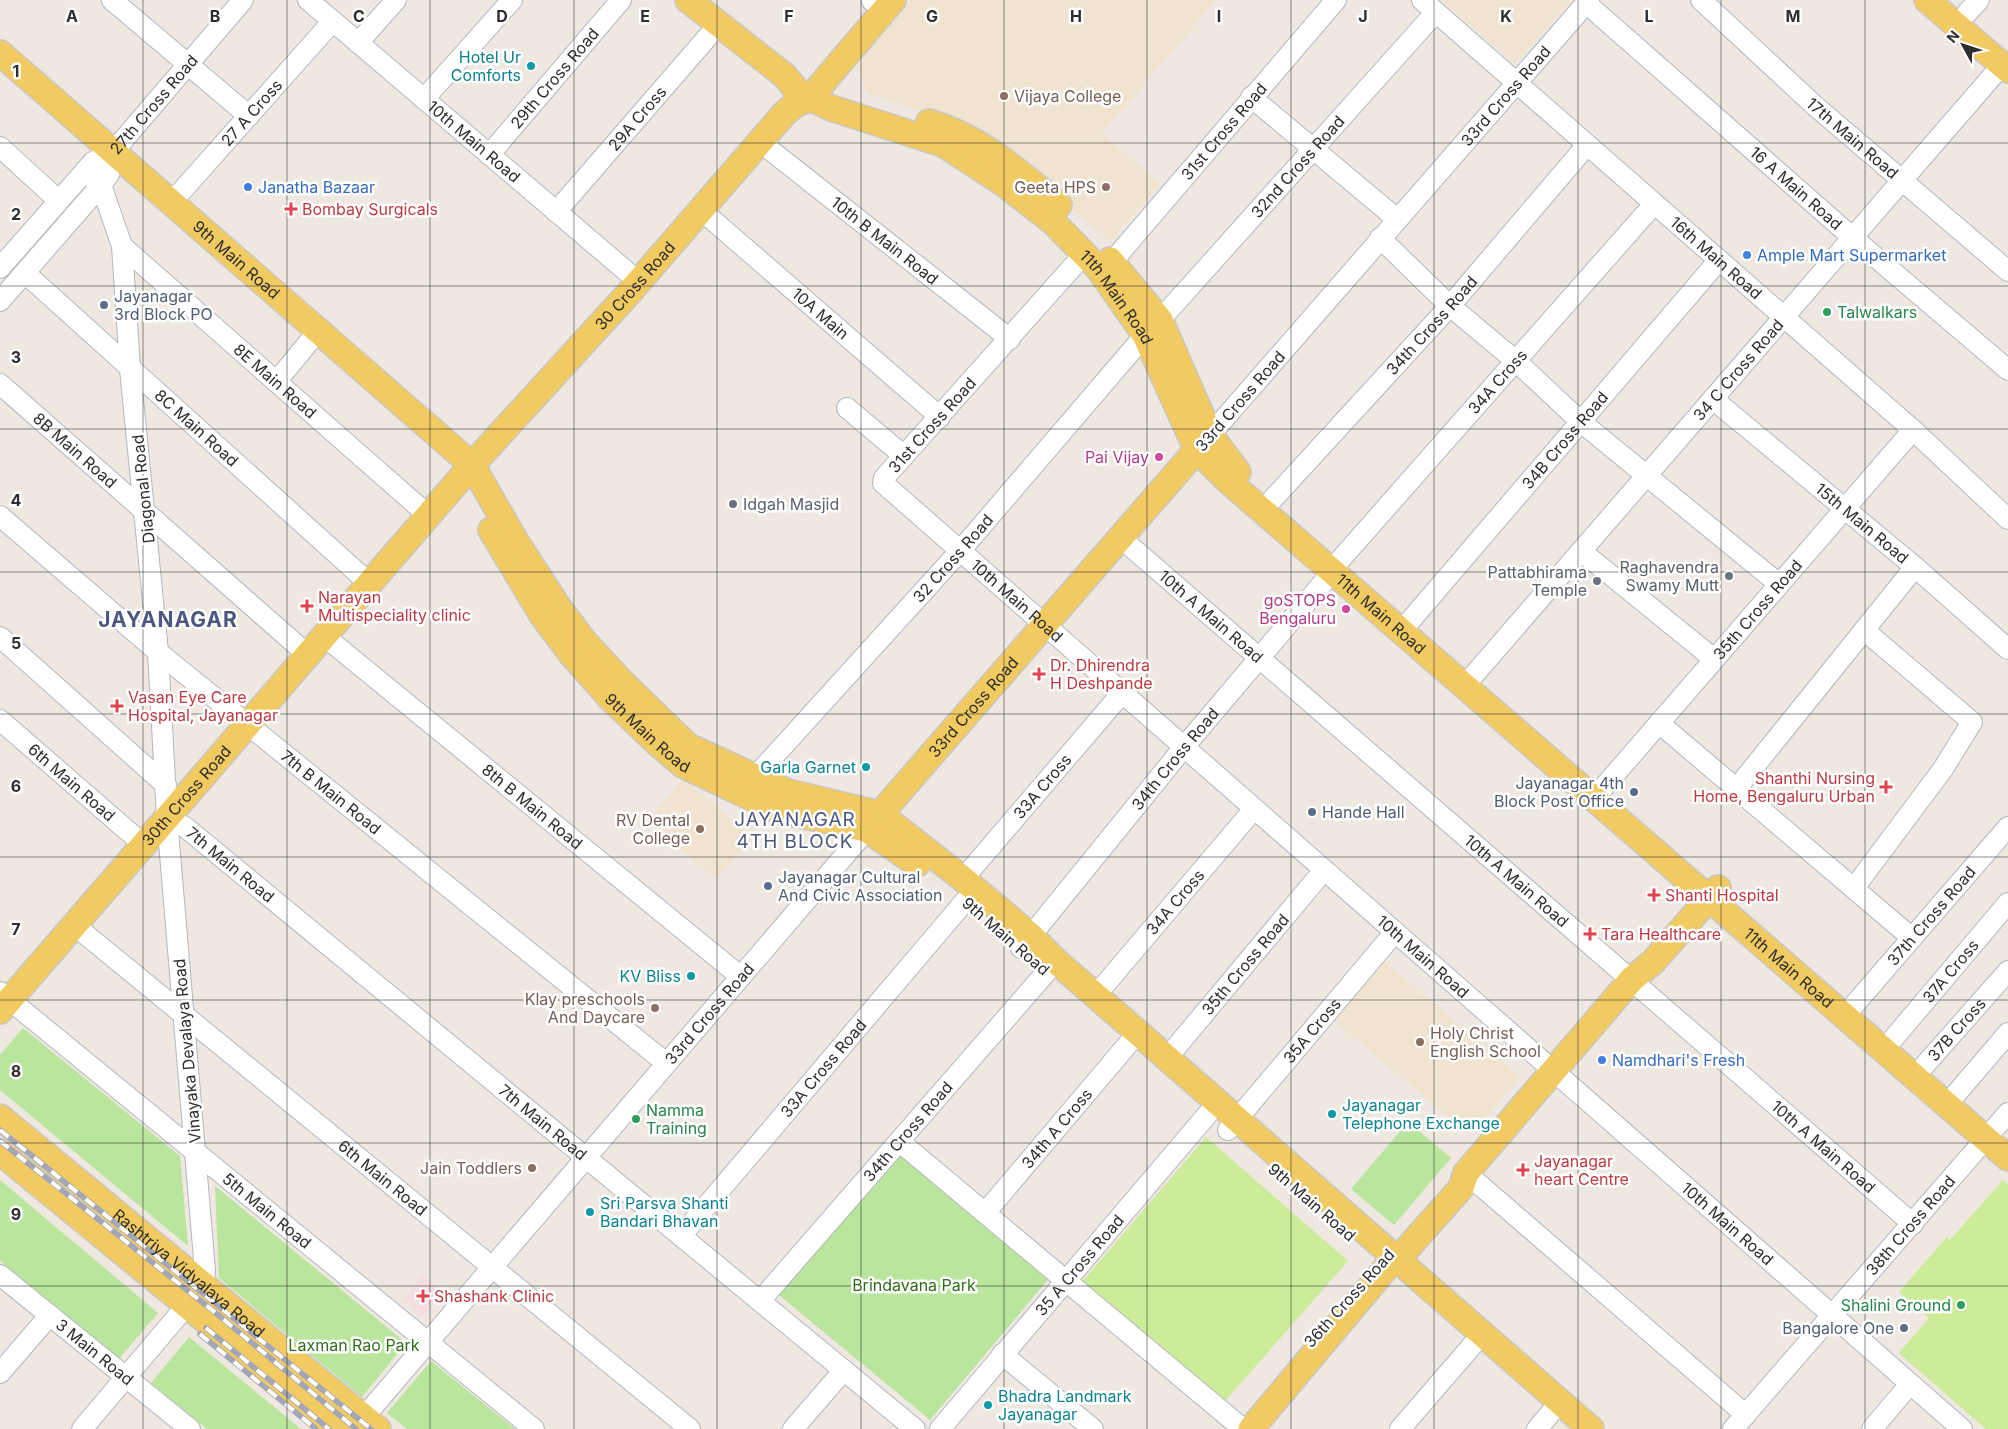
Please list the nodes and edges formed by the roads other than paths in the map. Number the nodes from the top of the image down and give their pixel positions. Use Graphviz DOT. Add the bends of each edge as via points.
graph roads {
  1 [pos="112,0"];
  2 [pos="243,0"];
  3 [pos="308,0"];
  4 [pos="396,0"];
  5 [pos="512,0"];
  6 [pos="620,0"];
  7 [pos="688,0"];
  8 [pos="872,0"];
  9 [pos="893,0"];
  10 [pos="1336,0"];
  11 [pos="1702,0"];
  12 [pos="1927,0"];
  13 [pos="1587,1"];
  14 [pos="1966,4"];
  15 [pos="1429,6"];
  16 [pos="333,22"];
  17 [pos="718,26"];
  18 [pos="358,43"];
  19 [pos="0,53"];
  20 [pos="2006,61"];
  21 [pos="188,64"];
  22 [pos="1516,83"];
  23 [pos="801,91"];
  24 [pos="1251,97"];
  25 [pos="424,99"];
  26 [pos="249,116"];
  27 [pos="760,142"];
  28 [pos="1587,145"];
  29 [pos="0,147"];
  30 [pos="1313,149"];
  31 [pos="113,152"];
  32 [pos="489,155"];
  33 [pos="85,171"];
  34 [pos="1902,180"];
  35 [pos="100,185"];
  36 [pos="58,200"];
  37 [pos="171,203"];
  38 [pos="1654,204"];
  39 [pos="701,210"];
  40 [pos="556,212"];
  41 [pos="1396,219"];
  42 [pos="1380,238"];
  43 [pos="1853,238"];
  44 [pos="122,246"];
  45 [pos="1085,253"];
  46 [pos="3,257"];
  47 [pos="1719,260"];
  48 [pos="1112,262"];
  49 [pos="2008,271"];
  50 [pos="25,273"];
  51 [pos="638,282"];
  52 [pos="0,301"];
  53 [pos="1450,306"];
  54 [pos="1784,317"];
  55 [pos="1153,328"];
  56 [pos="318,331"];
  57 [pos="1010,339"];
  58 [pos="1517,362"];
  59 [pos="130,368"];
  60 [pos="2008,370"];
  61 [pos="276,382"];
  62 [pos="0,384"];
  63 [pos="1713,399"];
  64 [pos="846,408"];
  65 [pos="940,417"];
  66 [pos="1581,422"];
  67 [pos="1913,430"];
  68 [pos="1204,443"];
  69 [pos="904,456"];
  70 [pos="472,465"];
  71 [pos="1647,475"];
  72 [pos="885,485"];
  73 [pos="1271,501"];
  74 [pos="1844,508"];
  75 [pos="146,513"];
  76 [pos="0,516"];
  77 [pos="429,516"];
  78 [pos="2008,519"];
  79 [pos="1122,539"];
  80 [pos="960,551"];
  81 [pos="1580,552"];
  82 [pos="1336,566"];
  83 [pos="1915,567"];
  84 [pos="370,584"];
  85 [pos="1780,584"];
  86 [pos="1410,621"];
  87 [pos="1046,626"];
  88 [pos="1864,630"];
  89 [pos="0,637"];
  90 [pos="316,646"];
  91 [pos="2008,648"];
  92 [pos="158,652"];
  93 [pos="1259,657"];
  94 [pos="1714,659"];
  95 [pos="1473,676"];
  96 [pos="1122,693"];
  97 [pos="0,720"];
  98 [pos="1659,723"];
  99 [pos="248,724"];
  100 [pos="1184,747"];
  101 [pos="755,777"];
  102 [pos="166,785"];
  103 [pos="1603,788"];
  104 [pos="1736,788"];
  105 [pos="1254,809"];
  106 [pos="167,818"];
  107 [pos="873,822"];
  108 [pos="2008,827"];
  109 [pos="144,845"];
  110 [pos="1324,870"];
  111 [pos="1854,888"];
  112 [pos="964,890"];
  113 [pos="1708,890"];
  114 [pos="2008,903"];
  115 [pos="74,925"];
  116 [pos="1395,932"];
  117 [pos="1912,938"];
  118 [pos="1026,942"];
  119 [pos="1052,966"];
  120 [pos="2008,970"];
  121 [pos="740,976"];
  122 [pos="1632,979"];
  123 [pos="1096,995"];
  124 [pos="3,1001"];
  125 [pos="1854,1005"];
  126 [pos="184,1015"];
  127 [pos="2008,1033"];
  128 [pos="1892,1039"];
  129 [pos="1129,1043"];
  130 [pos="1167,1058"];
  131 [pos="666,1063"];
  132 [pos="1924,1066"];
  133 [pos="1553,1071"];
  134 [pos="1956,1094"];
  135 [pos="1213,1107"];
  136 [pos="0,1117"];
  137 [pos="1233,1124"];
  138 [pos="1999,1130"];
  139 [pos="899,1141"];
  140 [pos="0,1152"];
  141 [pos="195,1152"];
  142 [pos="585,1157"];
  143 [pos="2008,1158"];
  144 [pos="1466,1173"];
  145 [pos="985,1213"];
  146 [pos="1913,1224"];
  147 [pos="681,1236"];
  148 [pos="1388,1260"];
  149 [pos="492,1267"];
  150 [pos="0,1274"];
  151 [pos="1066,1280"];
  152 [pos="204,1285"];
  153 [pos="760,1301"];
  154 [pos="187,1306"];
  155 [pos="50,1315"];
  156 [pos="1834,1315"];
  157 [pos="1477,1339"];
  158 [pos="427,1342"];
  159 [pos="1002,1354"];
  160 [pos="844,1370"];
  161 [pos="0,1373"];
  162 [pos="126,1378"];
  163 [pos="1910,1384"];
  164 [pos="1554,1418"];
  165 [pos="1739,1422"];
  166 [pos="371,1423"];
  167 [pos="1242,1428"];
  168 [pos="82,1429"];
  169 [pos="190,1429"];
  170 [pos="338,1429"];
  171 [pos="534,1429"];
  172 [pos="690,1429"];
  173 [pos="793,1429"];
  174 [pos="915,1429"];
  175 [pos="940,1429"];
  176 [pos="1093,1429"];
  177 [pos="1400,1429"];
  178 [pos="1591,1429"];
  179 [pos="1872,1429"];
  180 [pos="1962,1429"];
  1 -- 21 [label="street"];
  2 -- 21 [label="street, 27th Cross Road"];
  3 -- 16 [label="street, 10th Main Road"];
  4 -- 18 [label="street"];
  5 -- 25 [label="street"];
  6 -- 32 [label="street, 29th Cross Road"];
  7 -- 17 [label="main road, 11th Main Road"];
  8 -- 23 [label="main road"];
  9 -- 23 [label="main road"];
  10 -- 24 [label="street, 31st Cross Road"];
  11 -- 34 [label="street, 17th Main Road"];
  12 -- 20 [label="main road"];
  13 -- 22 [label="street, 33rd Cross Road"];
  13 -- 43 [label="street, 16 A Main Road"];
  14 -- 20 [label="main road"];
  15 -- 22 [label="street, 16th Main Road"];
  15 -- 30 [label="street, 32nd Cross Road"];
  16 -- 18 [label="street, 10th Main Road"];
  16 -- 26 [label="street, 27 A Cross"];
  17 -- 23 [label="main road, 11th Main Road"];
  17 -- 40 [label="street, 29A Cross"];
  18 -- 25 [label="street, 10th Main Road"];
  19 -- 31 [label="main road, 9th Main Road"];
  20 -- 34 [label="street, 34 C Cross Road"];
  21 -- 26 [label="street"];
  21 -- 31 [label="street, 27th Cross Road"];
  22 -- 28 [label="street, 16th Main Road"];
  22 -- 41 [label="street, 33rd Cross Road"];
  23 -- 27 [label="main road, 30 Cross Road"];
  23 -- 45 [label="main road, 11th Main Road" via="943,144 1028,202"];
  23 -- 48 [label="main road, 11th Main Road" via="951,129 985,147 1066,212"];
  24 -- 30 [label="street"];
  24 -- 48 [label="street, 31st Cross Road"];
  25 -- 32 [label="street, 10th Main Road"];
  26 -- 37 [label="street, 27 A Cross"];
  27 -- 39 [label="main road, 30 Cross Road"];
  27 -- 57 [label="street, 10th B Main Road"];
  28 -- 38 [label="street, 16th Main Road"];
  28 -- 53 [label="street, 34th Cross Road"];
  29 -- 36 [label="street"];
  30 -- 41 [label="street"];
  30 -- 55 [label="street, 32nd Cross Road"];
  31 -- 33 [label="street, 27th Cross Road" via="93,162"];
  31 -- 35 [label="street" via="109,174"];
  31 -- 37 [label="main road, 9th Main Road"];
  32 -- 40 [label="street, 10th Main Road"];
  33 -- 35 [label="street, Diagonal Road"];
  33 -- 36 [label="street, 27th Cross Road"];
  34 -- 43 [label="street, 34 C Cross Road"];
  34 -- 49 [label="street, 17th Main Road"];
  35 -- 44 [label="street, Diagonal Road"];
  35 -- 50 [label="street"];
  36 -- 46 [label="street, 27th Cross Road"];
  37 -- 56 [label="main road, 9th Main Road"];
  38 -- 47 [label="street, 16th Main Road"];
  38 -- 58 [label="street, 34A Cross"];
  39 -- 51 [label="main road, 30 Cross Road"];
  39 -- 65 [label="street, 10A Main"];
  40 -- 51 [label="street, 10th Main Road"];
  41 -- 42 [label="street, 33rd Cross Road"];
  42 -- 53 [label="street"];
  42 -- 68 [label="street, 33rd Cross Road"];
  43 -- 54 [label="street, 34 C Cross Road"];
  43 -- 60 [label="street, 16 A Main Road"];
  44 -- 59 [label="street, Diagonal Road"];
  44 -- 61 [label="street, 8E Main Road"];
  45 -- 55 [label="main road, 11th Main Road"];
  45 -- 57 [label="street, 31st Cross Road"];
  47 -- 54 [label="street, 16th Main Road"];
  47 -- 66 [label="street, 34B Cross Road"];
  48 -- 55 [label="main road, 11th Main Road"];
  50 -- 52 [label="street"];
  50 -- 59 [label="street, 8C Main Road"];
  51 -- 70 [label="main road, 30 Cross Road"];
  53 -- 58 [label="street"];
  53 -- 73 [label="street, 34th Cross Road"];
  54 -- 63 [label="street, 34 C Cross Road"];
  54 -- 67 [label="street, 16th Main Road"];
  55 -- 68 [label="main road, 11th Main Road"];
  55 -- 80 [label="street, 32 Cross Road"];
  56 -- 61 [label="street"];
  56 -- 70 [label="main road, 9th Main Road"];
  57 -- 65 [label="street, 31st Cross Road"];
  58 -- 66 [label="street"];
  58 -- 82 [label="street, 34A Cross"];
  59 -- 75 [label="street, Diagonal Road"];
  59 -- 84 [label="street, 8C Main Road"];
  61 -- 77 [label="street, 8E Main Road"];
  62 -- 75 [label="street, 8B Main Road"];
  63 -- 71 [label="street, 34 C Cross Road"];
  63 -- 74 [label="street, 15th Main Road"];
  64 -- 69 [label="street"];
  65 -- 69 [label="street, 31st Cross Road"];
  66 -- 71 [label="street"];
  66 -- 86 [label="street, 34B Cross Road"];
  67 -- 74 [label="street, 35th Cross Road"];
  67 -- 78 [label="street, 16th Main Road"];
  68 -- 73 [label="main road, 11th Main Road"];
  68 -- 79 [label="main road, 33rd Cross Road"];
  68 -- 82 [label="main road, 11th Main Road" via="1227,480"];
  69 -- 72 [label="street, 31st Cross Road" via="884,478"];
  70 -- 77 [label="main road, 30th Cross Road"];
  70 -- 101 [label="main road, 9th Main Road" via="515,540 584,641 688,746"];
  70 -- 107 [label="main road, 9th Main Road" via="471,494 542,615 611,699 656,742 683,765 777,810"];
  71 -- 81 [label="street, 34 C Cross Road"];
  71 -- 85 [label="street"];
  72 -- 80 [label="street, 10th Main Road"];
  73 -- 82 [label="main road, 11th Main Road"];
  74 -- 83 [label="street, 15th Main Road"];
  74 -- 85 [label="street, 35th Cross Road"];
  75 -- 90 [label="street, 8B Main Road"];
  75 -- 92 [label="street, Diagonal Road"];
  76 -- 92 [label="street, 7th B Main Road"];
  77 -- 84 [label="main road, 30th Cross Road"];
  79 -- 87 [label="main road, 33rd Cross Road"];
  79 -- 93 [label="street, 10th A Main Road"];
  80 -- 87 [label="street, 10th Main Road"];
  80 -- 101 [label="street, 32 Cross Road"];
  81 -- 94 [label="street"];
  81 -- 95 [label="street, 34 C Cross Road"];
  82 -- 86 [label="main road, 11th Main Road"];
  82 -- 93 [label="street, 34th Cross Road"];
  82 -- 113 [label="main road, 11th Main Road"];
  83 -- 88 [label="street"];
  83 -- 91 [label="street, 15th Main Road"];
  84 -- 90 [label="main road, 30th Cross Road"];
  85 -- 94 [label="street, 35th Cross Road"];
  86 -- 95 [label="main road, 11th Main Road"];
  87 -- 96 [label="street, 10th Main Road"];
  87 -- 107 [label="main road, 33rd Cross Road"];
  88 -- 104 [label="street"];
  88 -- 111 [label="street" via="1972,722 1943,769"];
  89 -- 102 [label="street"];
  90 -- 99 [label="main road, 30th Cross Road"];
  90 -- 121 [label="street, 8th B Main Road"];
  92 -- 99 [label="street, 7th B Main Road"];
  92 -- 102 [label="street, Diagonal Road"];
  93 -- 100 [label="street, 34th Cross Road"];
  93 -- 122 [label="street, 10th A Main Road"];
  94 -- 98 [label="street, 35th Cross Road"];
  95 -- 103 [label="main road, 11th Main Road"];
  96 -- 100 [label="street, 10th Main Road"];
  96 -- 112 [label="street, 33A Cross"];
  97 -- 109 [label="street, 6th Main Road"];
  98 -- 103 [label="street, 35th Cross Road"];
  98 -- 104 [label="street"];
  99 -- 106 [label="main road, 30th Cross Road"];
  99 -- 131 [label="street, 7th B Main Road"];
  100 -- 105 [label="street, 10th Main Road"];
  100 -- 118 [label="street, 34th Cross Road"];
  101 -- 107 [label="main road, 9th Main Road"];
  102 -- 106 [label="street, Diagonal Road"];
  103 -- 113 [label="main road, 11th Main Road"];
  104 -- 111 [label="street"];
  105 -- 110 [label="street, 10th Main Road"];
  105 -- 123 [label="street, 34A Cross"];
  106 -- 109 [label="main road, 30th Cross Road"];
  106 -- 126 [label="street, Vinayaka Devalaya Road"];
  106 -- 142 [label="street, 7th Main Road" via="192,834"];
  107 -- 112 [label="main road, 9th Main Road"];
  107 -- 121 [label="street, 33rd Cross Road"];
  108 -- 117 [label="street, 37th Cross Road"];
  109 -- 115 [label="main road, 30th Cross Road"];
  110 -- 116 [label="street, 10th Main Road"];
  110 -- 130 [label="street, 35th Cross Road"];
  111 -- 117 [label="street"];
  112 -- 118 [label="main road, 9th Main Road"];
  112 -- 147 [label="street, 33A Cross Road"];
  113 -- 122 [label="main road, 36th Cross Road" via="1645,954"];
  113 -- 125 [label="main road, 11th Main Road"];
  113 -- 138 [label="main road, 11th Main Road"];
  114 -- 128 [label="street, 37A Cross"];
  115 -- 124 [label="main road, 30th Cross Road"];
  115 -- 126 [label="street, 6th Main Road"];
  116 -- 133 [label="street, 10th Main Road"];
  116 -- 137 [label="street, 35A Cross"];
  117 -- 125 [label="street, 37th Cross Road"];
  118 -- 119 [label="main road, 9th Main Road"];
  119 -- 123 [label="main road, 9th Main Road"];
  119 -- 129 [label="main road, 9th Main Road"];
  119 -- 139 [label="street, 34th Cross Road"];
  120 -- 132 [label="street, 37B Cross"];
  121 -- 131 [label="street, 33rd Cross Road"];
  122 -- 133 [label="main road, 36th Cross Road"];
  122 -- 146 [label="street, 10th A Main Road"];
  123 -- 130 [label="main road, 9th Main Road"];
  124 -- 141 [label="street, 5th Main Road"];
  125 -- 128 [label="main road, 11th Main Road"];
  126 -- 141 [label="street, Vinayaka Devalaya Road"];
  126 -- 149 [label="street, 6th Main Road"];
  127 -- 134 [label="street"];
  128 -- 132 [label="main road, 11th Main Road"];
  129 -- 135 [label="main road, 9th Main Road"];
  129 -- 145 [label="street, 34th A Cross"];
  130 -- 135 [label="main road, 9th Main Road"];
  131 -- 142 [label="street, 33rd Cross Road"];
  132 -- 134 [label="main road, 11th Main Road"];
  133 -- 144 [label="main road, 36th Cross Road"];
  133 -- 156 [label="street, 10th Main Road"];
  134 -- 138 [label="main road, 11th Main Road"];
  135 -- 137 [label="main road, 9th Main Road"];
  135 -- 151 [label="street, 35 A Cross Road"];
  136 -- 152 [label="main road, Rashtriya Vidyalaya Road"];
  137 -- 148 [label="main road, 9th Main Road"];
  138 -- 143 [label="main road, 11th Main Road"];
  138 -- 146 [label="street, 38th Cross Road"];
  139 -- 145 [label="street"];
  139 -- 153 [label="street, 34th Cross Road"];
  140 -- 154 [label="main road, Rashtriya Vidyalaya Road"];
  141 -- 152 [label="street, Vinayaka Devalaya Road"];
  141 -- 158 [label="street, 5th Main Road"];
  142 -- 147 [label="street, 7th Main Road"];
  142 -- 149 [label="street, 33rd Cross Road"];
  144 -- 148 [label="main road, 36th Cross Road" via="1461,1188"];
  144 -- 165 [label="street"];
  145 -- 151 [label="street"];
  146 -- 156 [label="street, 38th Cross Road"];
  147 -- 153 [label="street, 7th Main Road"];
  148 -- 157 [label="main road, 9th Main Road"];
  148 -- 167 [label="main road, 36th Cross Road"];
  149 -- 158 [label="street, 33rd Cross Road"];
  149 -- 172 [label="street, 6th Main Road"];
  150 -- 155 [label="street, 3 Main Road"];
  151 -- 159 [label="street, 35 A Cross Road"];
  151 -- 167 [label="street"];
  152 -- 154 [label="street"];
  152 -- 166 [label="main road, Rashtriya Vidyalaya Road"];
  153 -- 160 [label="street, 7th Main Road"];
  154 -- 162 [label="street"];
  154 -- 170 [label="main road, Rashtriya Vidyalaya Road"];
  155 -- 161 [label="street"];
  155 -- 162 [label="street, 3 Main Road"];
  156 -- 163 [label="street, 10th Main Road"];
  156 -- 165 [label="street, 38th Cross Road"];
  157 -- 164 [label="main road, 9th Main Road"];
  157 -- 177 [label="street"];
  158 -- 166 [label="street, 33rd Cross Road"];
  158 -- 171 [label="street, 5th Main Road"];
  159 -- 175 [label="street, 35 A Cross Road"];
  159 -- 176 [label="street"];
  160 -- 173 [label="street"];
  160 -- 174 [label="street, 7th Main Road"];
  162 -- 168 [label="street"];
  162 -- 169 [label="street, 3 Main Road"];
  163 -- 179 [label="street"];
  163 -- 180 [label="street, 10th Main Road"];
  164 -- 178 [label="main road, 9th Main Road"];
}
